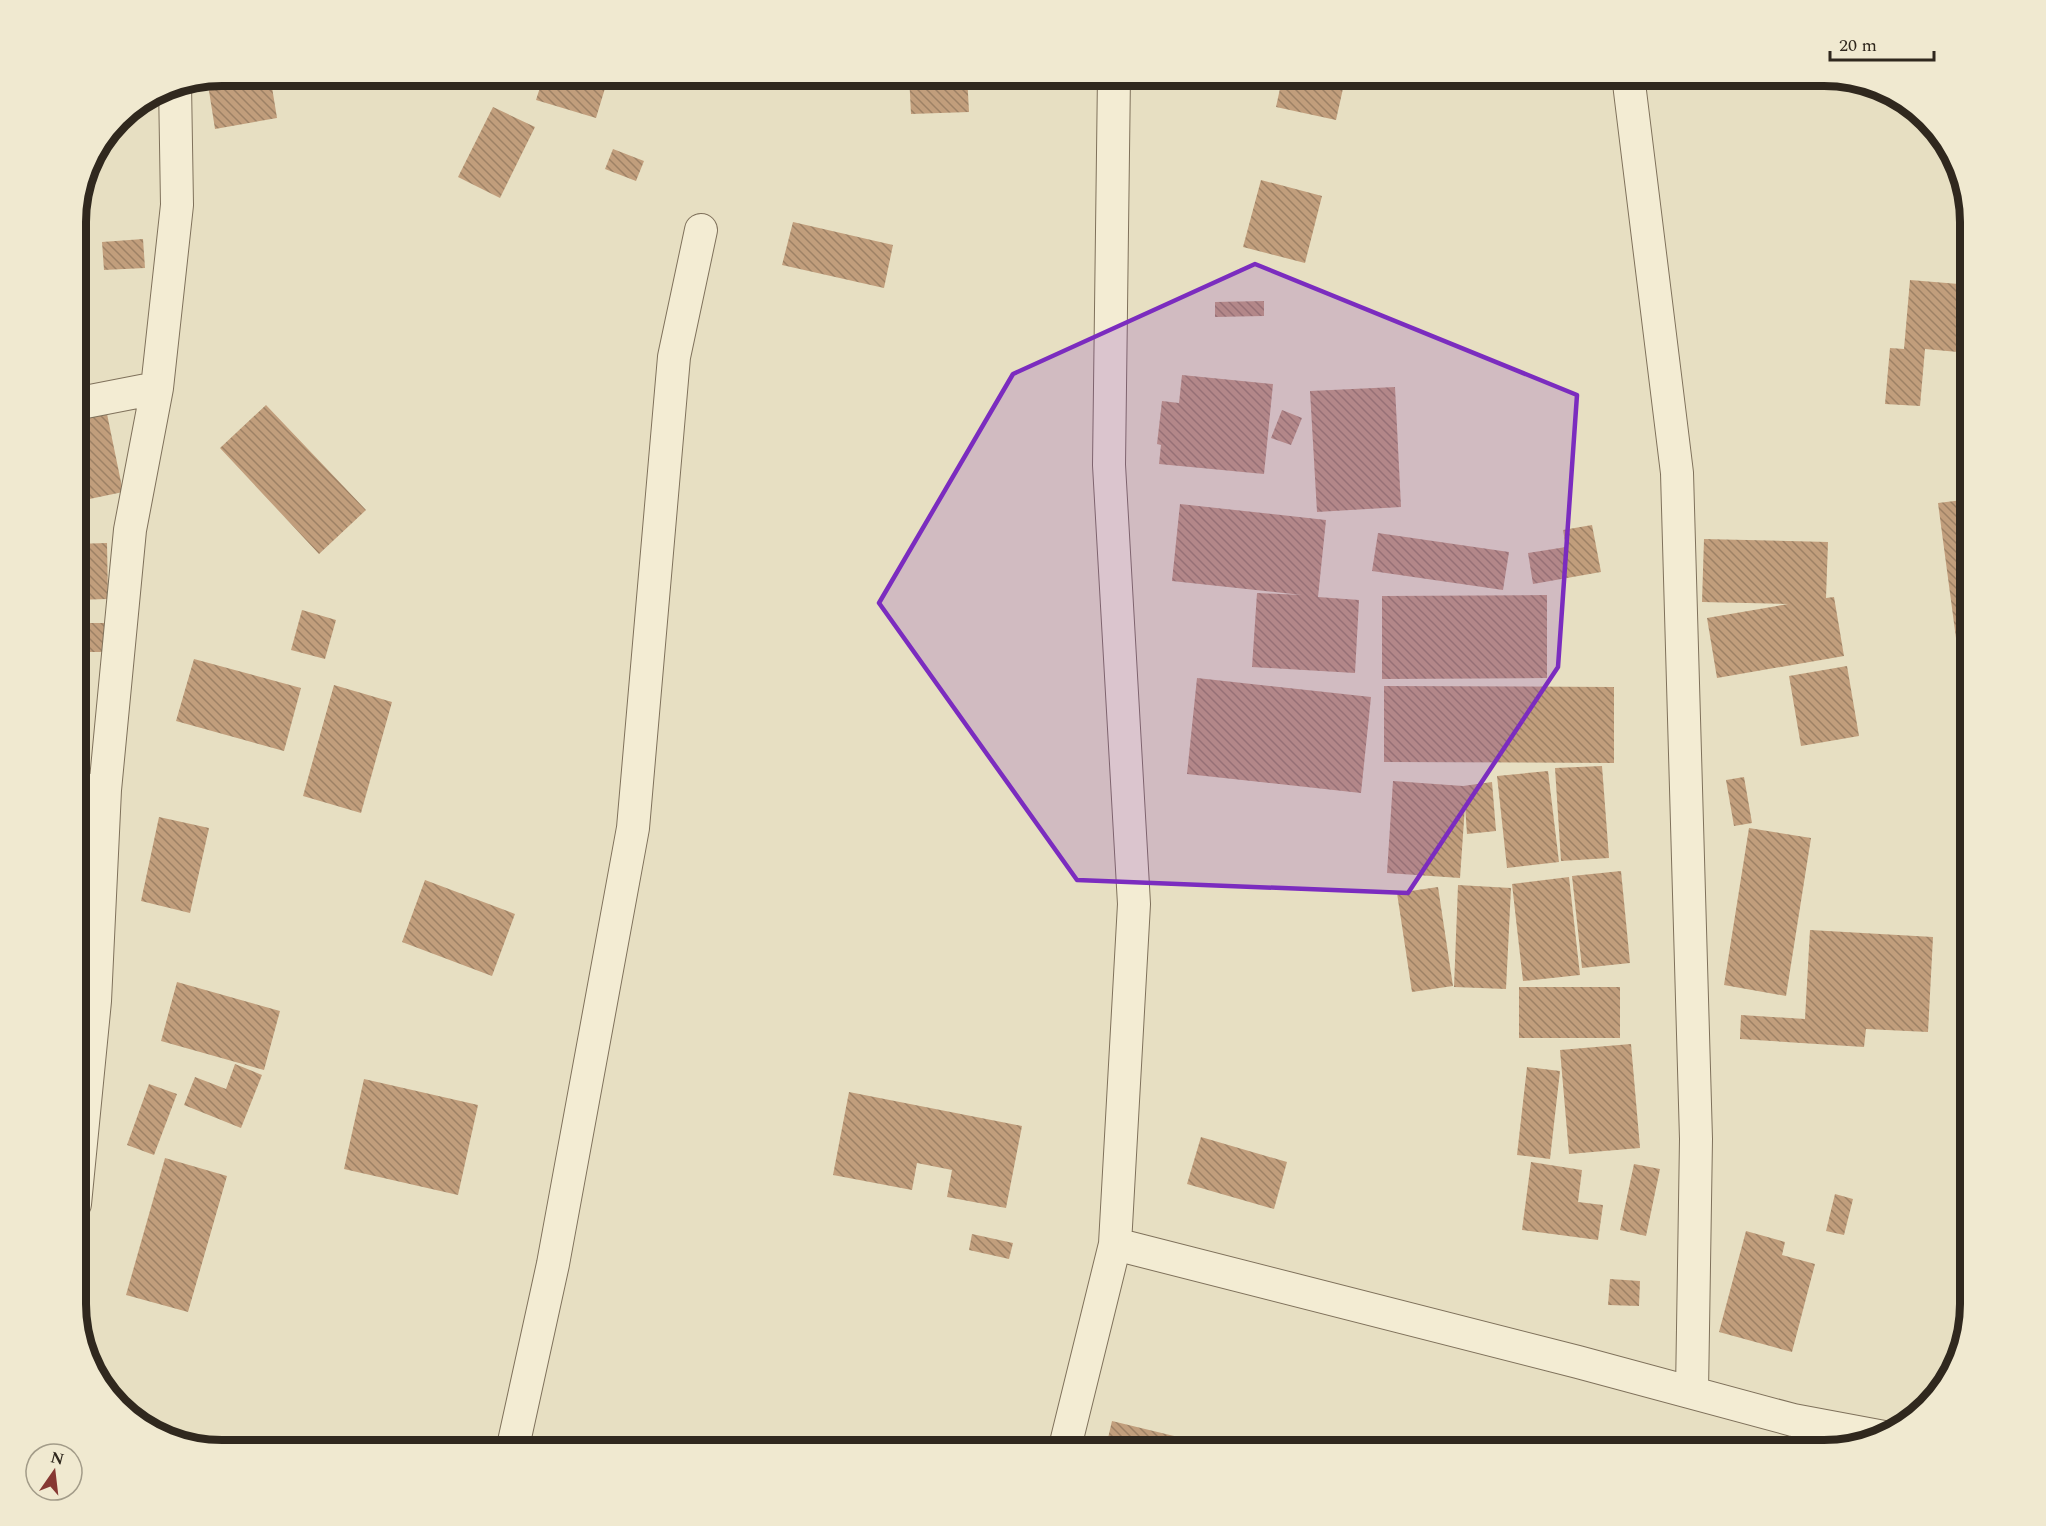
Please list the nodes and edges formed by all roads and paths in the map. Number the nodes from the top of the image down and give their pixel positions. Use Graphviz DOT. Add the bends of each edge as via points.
graph roads {
  1 [pos="1114,86"];
  2 [pos="1629,86"];
  3 [pos="175,94"];
  4 [pos="701,230"];
  5 [pos="158,388"];
  6 [pos="86,403"];
  7 [pos="90,790"];
  8 [pos="86,1092"];
  9 [pos="1115,1245"];
  10 [pos="1692,1392"];
  11 [pos="1866,1434"];
  12 [pos="514,1440"];
  13 [pos="1067,1440"];
  1 -- 9 [label="street" via="1109,465 1134,904"];
  2 -- 10 [label="street" via="1677,473 1696,1139"];
  3 -- 5 [label="street" via="177,205"];
  4 -- 12 [label="street" via="674,357 633,828 553,1264"];
  5 -- 6 [label="street"];
  5 -- 7 [label="street" via="130,530"];
  7 -- 8 [label="street" via="95,1001"];
  9 -- 10 [label="street"];
  9 -- 13 [label="street"];
  10 -- 11 [label="street" via="1793,1420"];
}
